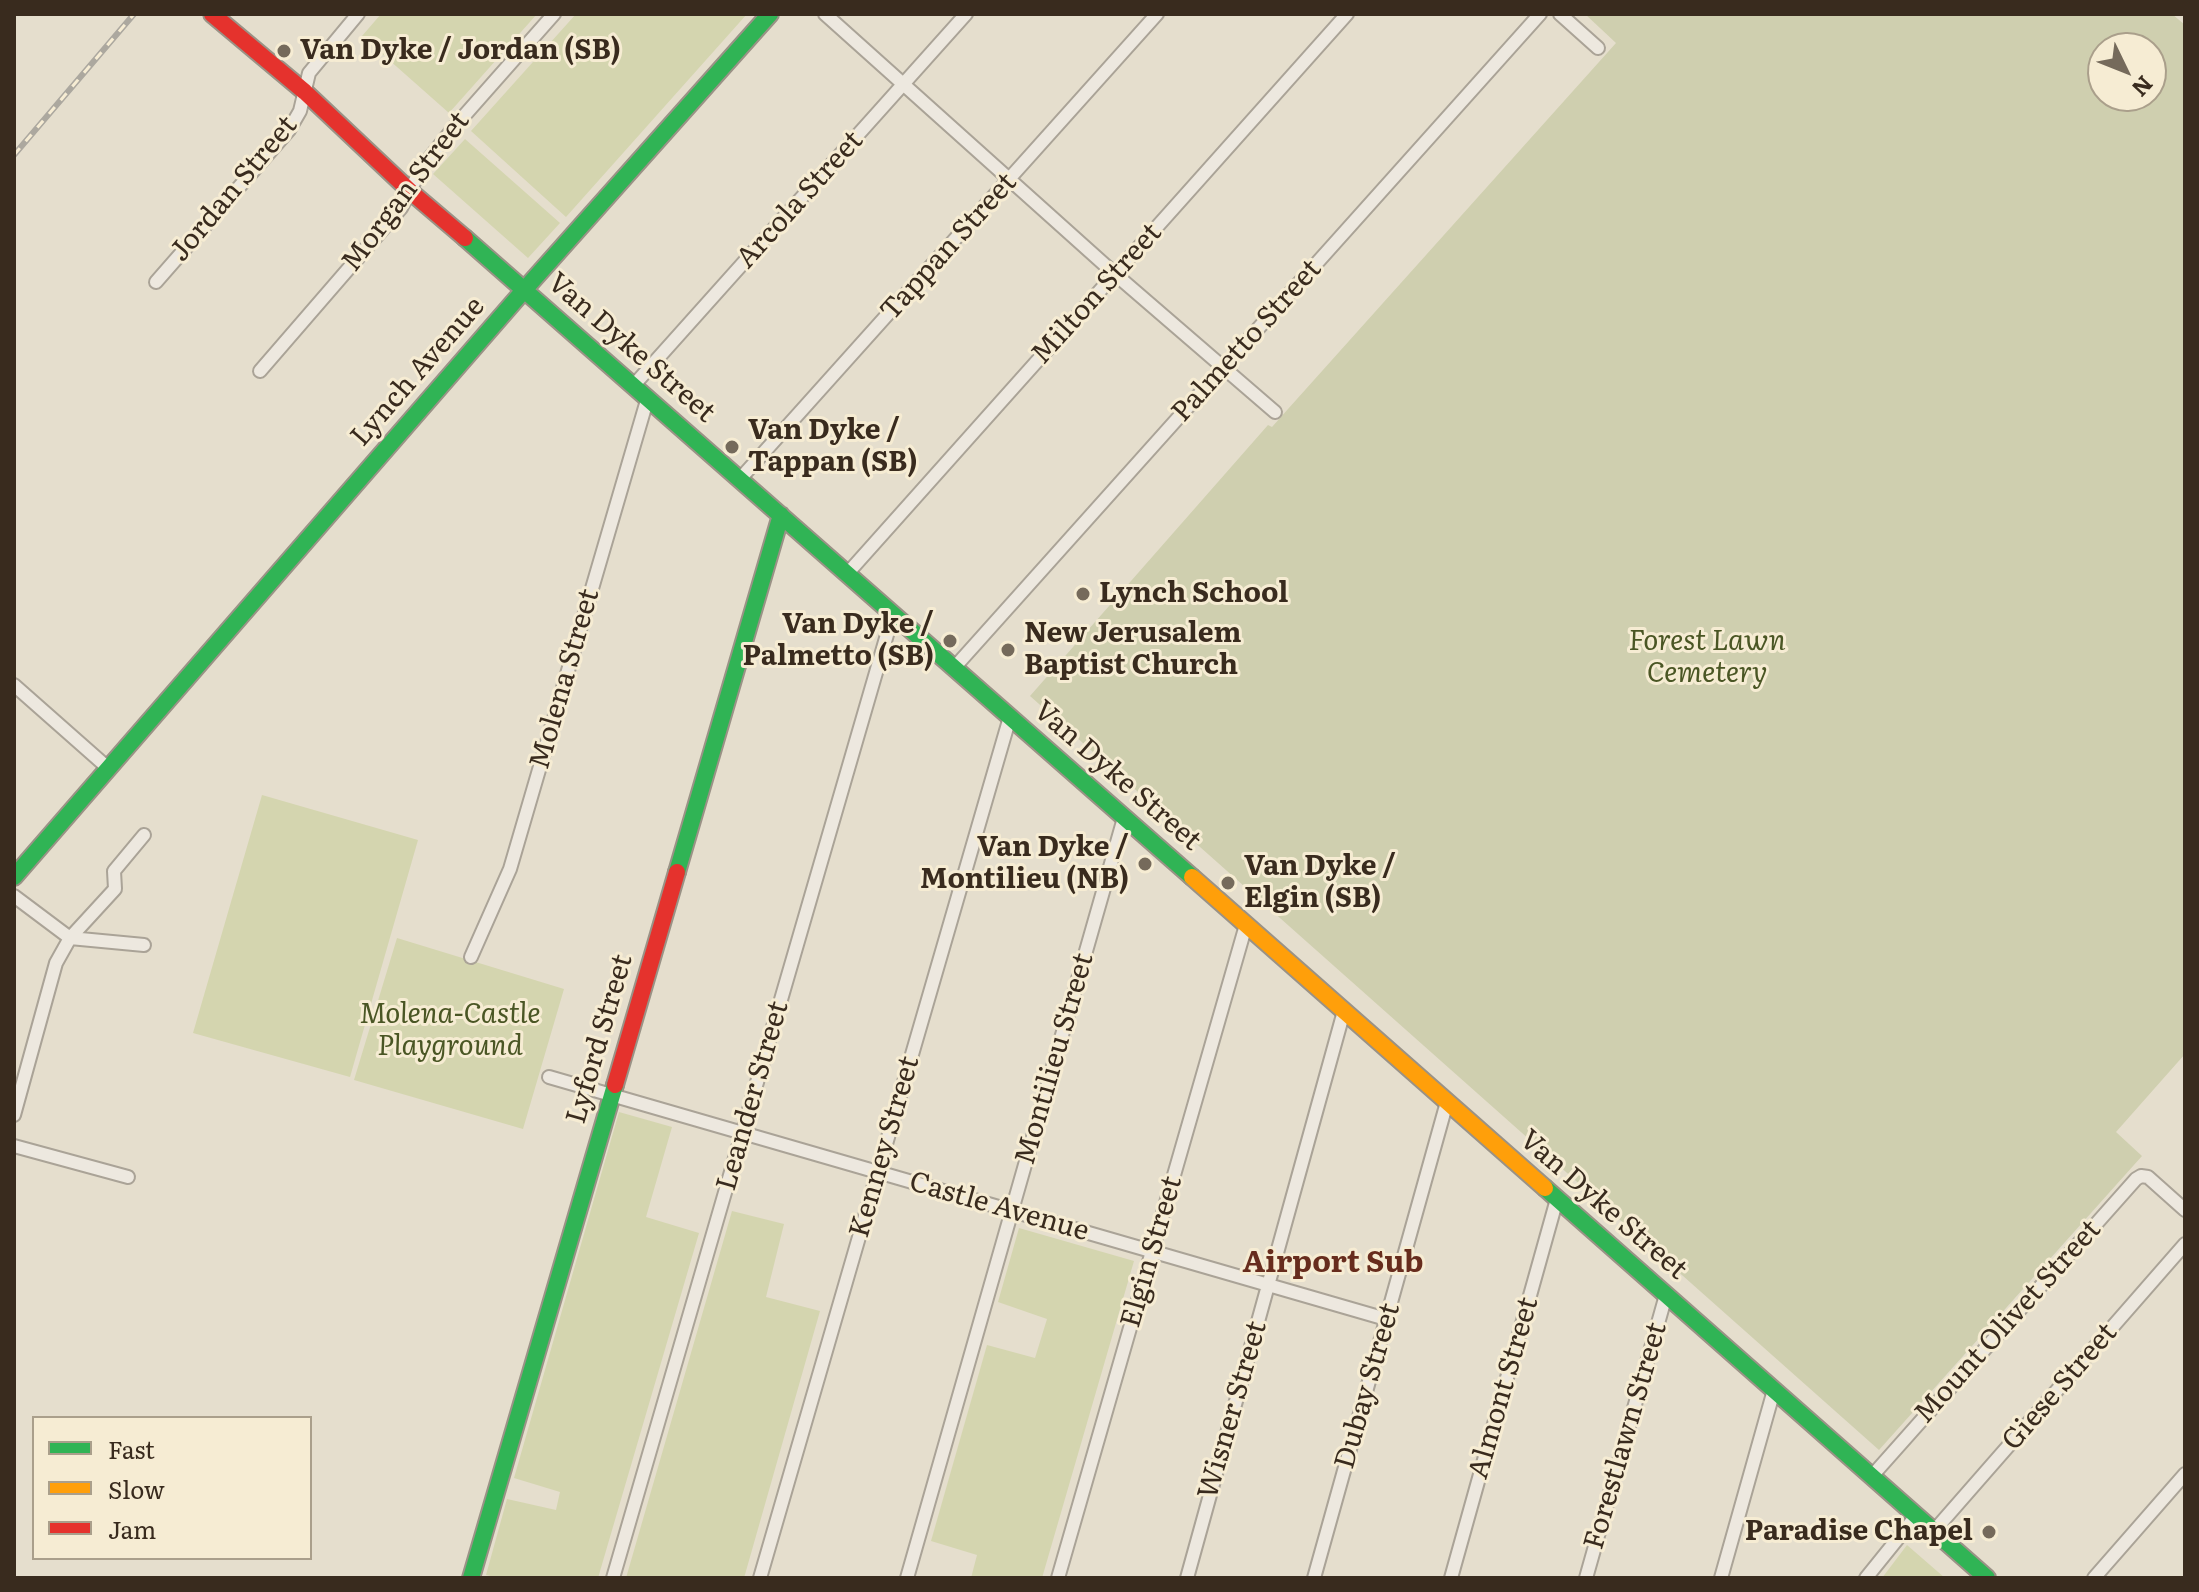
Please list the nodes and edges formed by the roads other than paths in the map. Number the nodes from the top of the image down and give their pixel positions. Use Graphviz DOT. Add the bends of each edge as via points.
graph roads {
  1 [pos="212,14"];
  2 [pos="358,14"];
  3 [pos="554,14"];
  4 [pos="770,14"];
  5 [pos="825,14"];
  6 [pos="966,14"];
  7 [pos="1157,14"];
  8 [pos="1347,14"];
  9 [pos="1540,14"];
  10 [pos="1560,14"];
  11 [pos="1598,48"];
  12 [pos="903,84"];
  13 [pos="305,92"];
  14 [pos="1010,178"];
  15 [pos="411,192"];
  16 [pos="1115,274"];
  17 [pos="156,282"];
  18 [pos="525,289"];
  19 [pos="1223,368"];
  20 [pos="260,371"];
  21 [pos="634,385"];
  22 [pos="648,397"];
  23 [pos="1275,412"];
  24 [pos="740,479"];
  25 [pos="781,515"];
  26 [pos="847,574"];
  27 [pos="893,614"];
  28 [pos="954,668"];
  29 [pos="14,685"];
  30 [pos="1010,717"];
  31 [pos="108,768"];
  32 [pos="1124,818"];
  33 [pos="144,835"];
  34 [pos="14,877"];
  35 [pos="14,896"];
  36 [pos="1246,925"];
  37 [pos="70,938"];
  38 [pos="144,945"];
  39 [pos="471,957"];
  40 [pos="1344,1011"];
  41 [pos="549,1077"];
  42 [pos="611,1094"];
  43 [pos="1447,1102"];
  44 [pos="14,1115"];
  45 [pos="742,1132"];
  46 [pos="14,1146"];
  47 [pos="878,1172"];
  48 [pos="128,1177"];
  49 [pos="1557,1199"];
  50 [pos="2185,1210"];
  51 [pos="1012,1211"];
  52 [pos="2185,1244"];
  53 [pos="1152,1251"];
  54 [pos="1268,1285"];
  55 [pos="1666,1295"];
  56 [pos="1386,1319"];
  57 [pos="1774,1390"];
  58 [pos="2185,1474"];
  59 [pos="1872,1476"];
  60 [pos="1916,1516"];
  61 [pos="1934,1531"];
  62 [pos="471,1578"];
  63 [pos="613,1578"];
  64 [pos="760,1578"];
  65 [pos="907,1578"];
  66 [pos="1058,1578"];
  67 [pos="1187,1578"];
  68 [pos="1314,1578"];
  69 [pos="1451,1578"];
  70 [pos="1586,1578"];
  71 [pos="1721,1578"];
  72 [pos="1866,1578"];
  73 [pos="1987,1578"];
  74 [pos="2094,1578"];
  1 -- 13 [label="main road, Van Dyke Street"];
  2 -- 13 [label="street, Jordan Street" via="309,73"];
  3 -- 15 [label="street, Morgan Street" via="456,125 421,169"];
  4 -- 18 [label="main road, Lynch Avenue"];
  5 -- 12 [label="street"];
  6 -- 12 [label="street, Arcola Street"];
  7 -- 14 [label="street, Tappan Street"];
  8 -- 16 [label="street, Milton Street"];
  9 -- 19 [label="street, Palmetto Street"];
  10 -- 11 [label="street"];
  12 -- 14 [label="street"];
  12 -- 21 [label="street, Arcola Street"];
  13 -- 15 [label="main road, Van Dyke Street"];
  13 -- 17 [label="street, Jordan Street" via="289,130"];
  14 -- 16 [label="street"];
  14 -- 24 [label="street, Tappan Street"];
  15 -- 18 [label="main road, Van Dyke Street"];
  15 -- 20 [label="street, Morgan Street"];
  16 -- 19 [label="street"];
  16 -- 26 [label="street, Milton Street"];
  18 -- 21 [label="main road, Van Dyke Street"];
  18 -- 31 [label="main road, Lynch Avenue"];
  19 -- 23 [label="street"];
  19 -- 28 [label="street, Palmetto Street"];
  21 -- 22 [label="main road, Van Dyke Street"];
  22 -- 24 [label="main road, Van Dyke Street"];
  22 -- 39 [label="street, Molena Street" via="510,869"];
  24 -- 25 [label="main road, Van Dyke Street"];
  25 -- 26 [label="main road, Van Dyke Street"];
  25 -- 42 [label="main road, Lyford Street"];
  26 -- 27 [label="main road, Van Dyke Street"];
  27 -- 28 [label="main road, Van Dyke Street"];
  27 -- 45 [label="street, Leander Street"];
  28 -- 30 [label="main road, Van Dyke Street"];
  29 -- 31 [label="street"];
  30 -- 32 [label="main road, Van Dyke Street"];
  30 -- 47 [label="street, Kenney Street"];
  31 -- 34 [label="main road, Lynch Avenue"];
  32 -- 36 [label="main road, Van Dyke Street"];
  32 -- 51 [label="street, Montilieu Street"];
  33 -- 37 [label="street" via="114,871 115,889"];
  35 -- 37 [label="street"];
  36 -- 40 [label="main road, Van Dyke Street"];
  36 -- 53 [label="street, Elgin Street"];
  37 -- 38 [label="street"];
  37 -- 44 [label="street" via="56,963"];
  40 -- 43 [label="main road, Van Dyke Street"];
  40 -- 54 [label="street, Wisner Street"];
  41 -- 42 [label="street, Castle Avenue"];
  42 -- 45 [label="street, Castle Avenue"];
  42 -- 62 [label="main road, Lyford Street"];
  43 -- 49 [label="main road, Van Dyke Street"];
  43 -- 56 [label="street, Dubay Street"];
  45 -- 47 [label="street, Castle Avenue"];
  45 -- 63 [label="street, Leander Street"];
  46 -- 48 [label="street"];
  47 -- 51 [label="street, Castle Avenue"];
  47 -- 64 [label="street, Kenney Street"];
  49 -- 55 [label="main road, Van Dyke Street"];
  49 -- 69 [label="street, Almont Street"];
  50 -- 59 [label="street, Mount Olivet Street" via="2148,1177 2136,1179"];
  51 -- 53 [label="street, Castle Avenue"];
  51 -- 65 [label="street, Montilieu Street"];
  52 -- 61 [label="street, Giese Street"];
  53 -- 54 [label="street, Castle Avenue"];
  53 -- 66 [label="street, Elgin Street"];
  54 -- 56 [label="street, Castle Avenue"];
  54 -- 67 [label="street, Wisner Street"];
  55 -- 57 [label="main road, Van Dyke Street"];
  55 -- 70 [label="street, Forestlawn Street"];
  56 -- 68 [label="street, Dubay Street"];
  57 -- 59 [label="main road, Van Dyke Street"];
  57 -- 71 [label="street"];
  58 -- 74 [label="street"];
  59 -- 60 [label="main road, Van Dyke Street"];
  60 -- 61 [label="main road, Van Dyke Street"];
  60 -- 72 [label="street"];
  61 -- 73 [label="main road, Van Dyke Street"];
}
